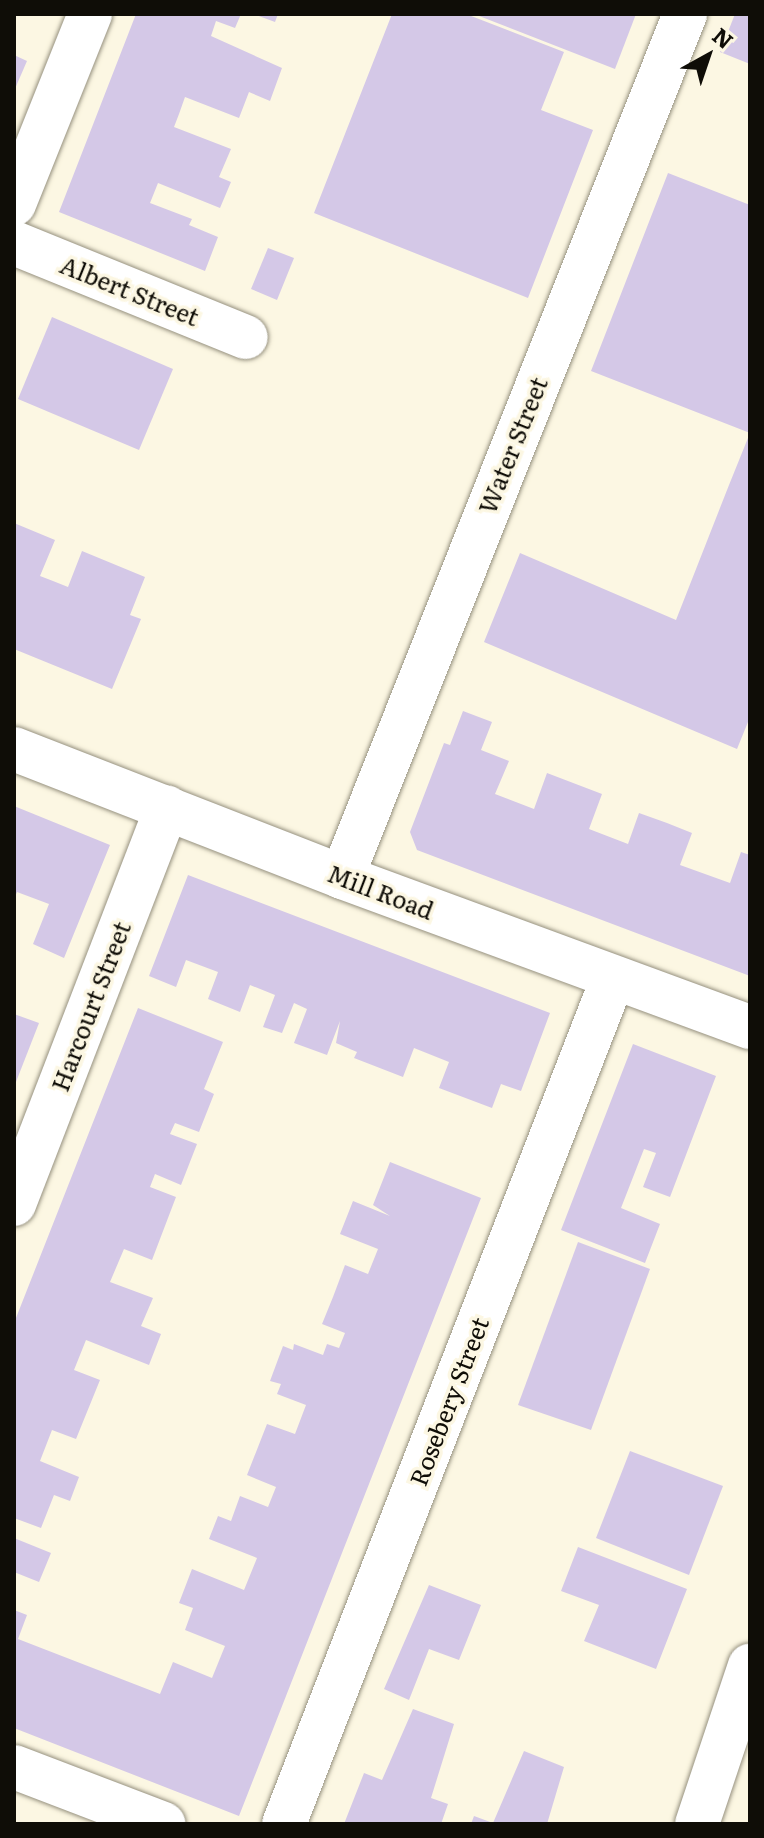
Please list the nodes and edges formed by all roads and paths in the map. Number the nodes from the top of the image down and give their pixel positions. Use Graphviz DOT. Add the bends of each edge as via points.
graph roads {
  1 [pos="90,14"];
  2 [pos="685,14"];
  3 [pos="14,204"];
  4 [pos="14,243"];
  5 [pos="246,337"];
  6 [pos="14,749"];
  7 [pos="167,808"];
  8 [pos="342,877"];
  9 [pos="613,978"];
  10 [pos="750,1027"];
  11 [pos="14,1204"];
  12 [pos="750,1666"];
  13 [pos="14,1767"];
  14 [pos="163,1824"];
  15 [pos="284,1824"];
  16 [pos="697,1824"];
  1 -- 3 [label="street"];
  2 -- 8 [label="street, Water Street"];
  4 -- 5 [label="street, Albert Street"];
  6 -- 7 [label="street, Mill Road"];
  7 -- 8 [label="street, Mill Road"];
  7 -- 11 [label="street, Harcourt Street"];
  8 -- 9 [label="street, Mill Road"];
  9 -- 10 [label="street, Mill Road"];
  9 -- 15 [label="street, Rosebery Street"];
  12 -- 16 [label="street"];
  13 -- 14 [label="street"];
}
